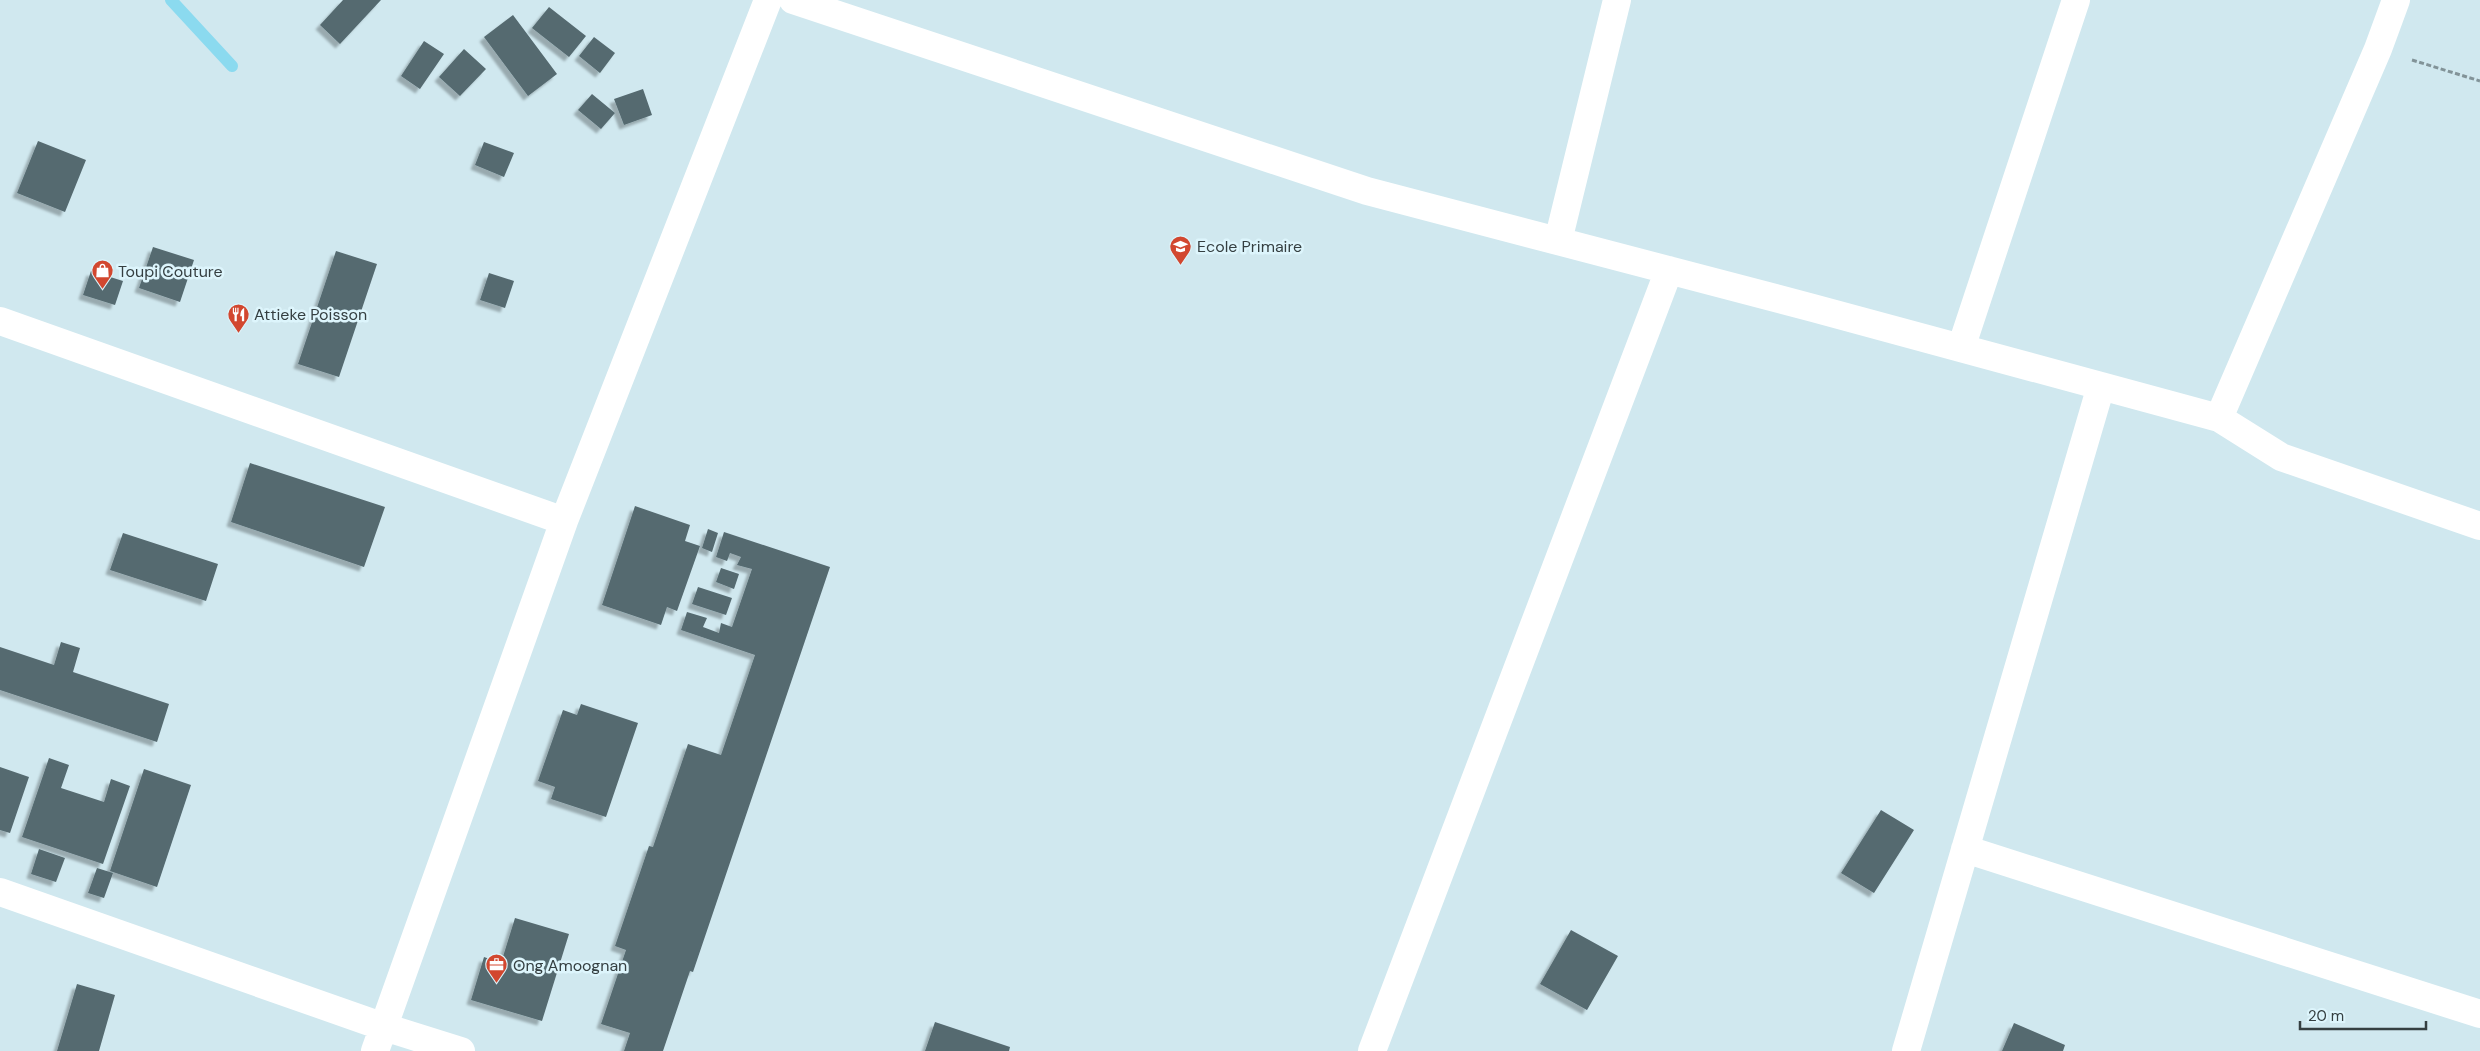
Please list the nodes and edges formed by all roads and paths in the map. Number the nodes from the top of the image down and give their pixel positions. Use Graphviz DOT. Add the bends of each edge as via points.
graph roads {
  1 [pos="768,0"];
  2 [pos="793,0"];
  3 [pos="1617,0"];
  4 [pos="2076,0"];
  5 [pos="2396,0"];
  6 [pos="2378,49"];
  7 [pos="2480,81"];
  8 [pos="1558,240"];
  9 [pos="1669,270"];
  10 [pos="0,321"];
  11 [pos="1961,348"];
  12 [pos="2101,386"];
  13 [pos="2218,418"];
  14 [pos="564,521"];
  15 [pos="2480,526"];
  16 [pos="1965,849"];
  17 [pos="0,892"];
  18 [pos="2480,1014"];
  19 [pos="380,1039"];
  20 [pos="461,1051"];
  21 [pos="1372,1051"];
  22 [pos="1906,1051"];
  1 -- 14 [label="street"];
  2 -- 8 [label="street" via="1367,191"];
  3 -- 8 [label="street"];
  4 -- 11 [label="street"];
  5 -- 6 [label="street"];
  6 -- 7 [label="path"];
  6 -- 13 [label="street"];
  8 -- 9 [label="street"];
  9 -- 11 [label="street"];
  9 -- 21 [label="street"];
  10 -- 14 [label="street"];
  11 -- 12 [label="street"];
  12 -- 13 [label="street"];
  12 -- 16 [label="street"];
  13 -- 15 [label="street" via="2281,457"];
  14 -- 19 [label="street"];
  16 -- 18 [label="street"];
  16 -- 22 [label="street"];
  17 -- 19 [label="street"];
  19 -- 20 [label="street"];
}
